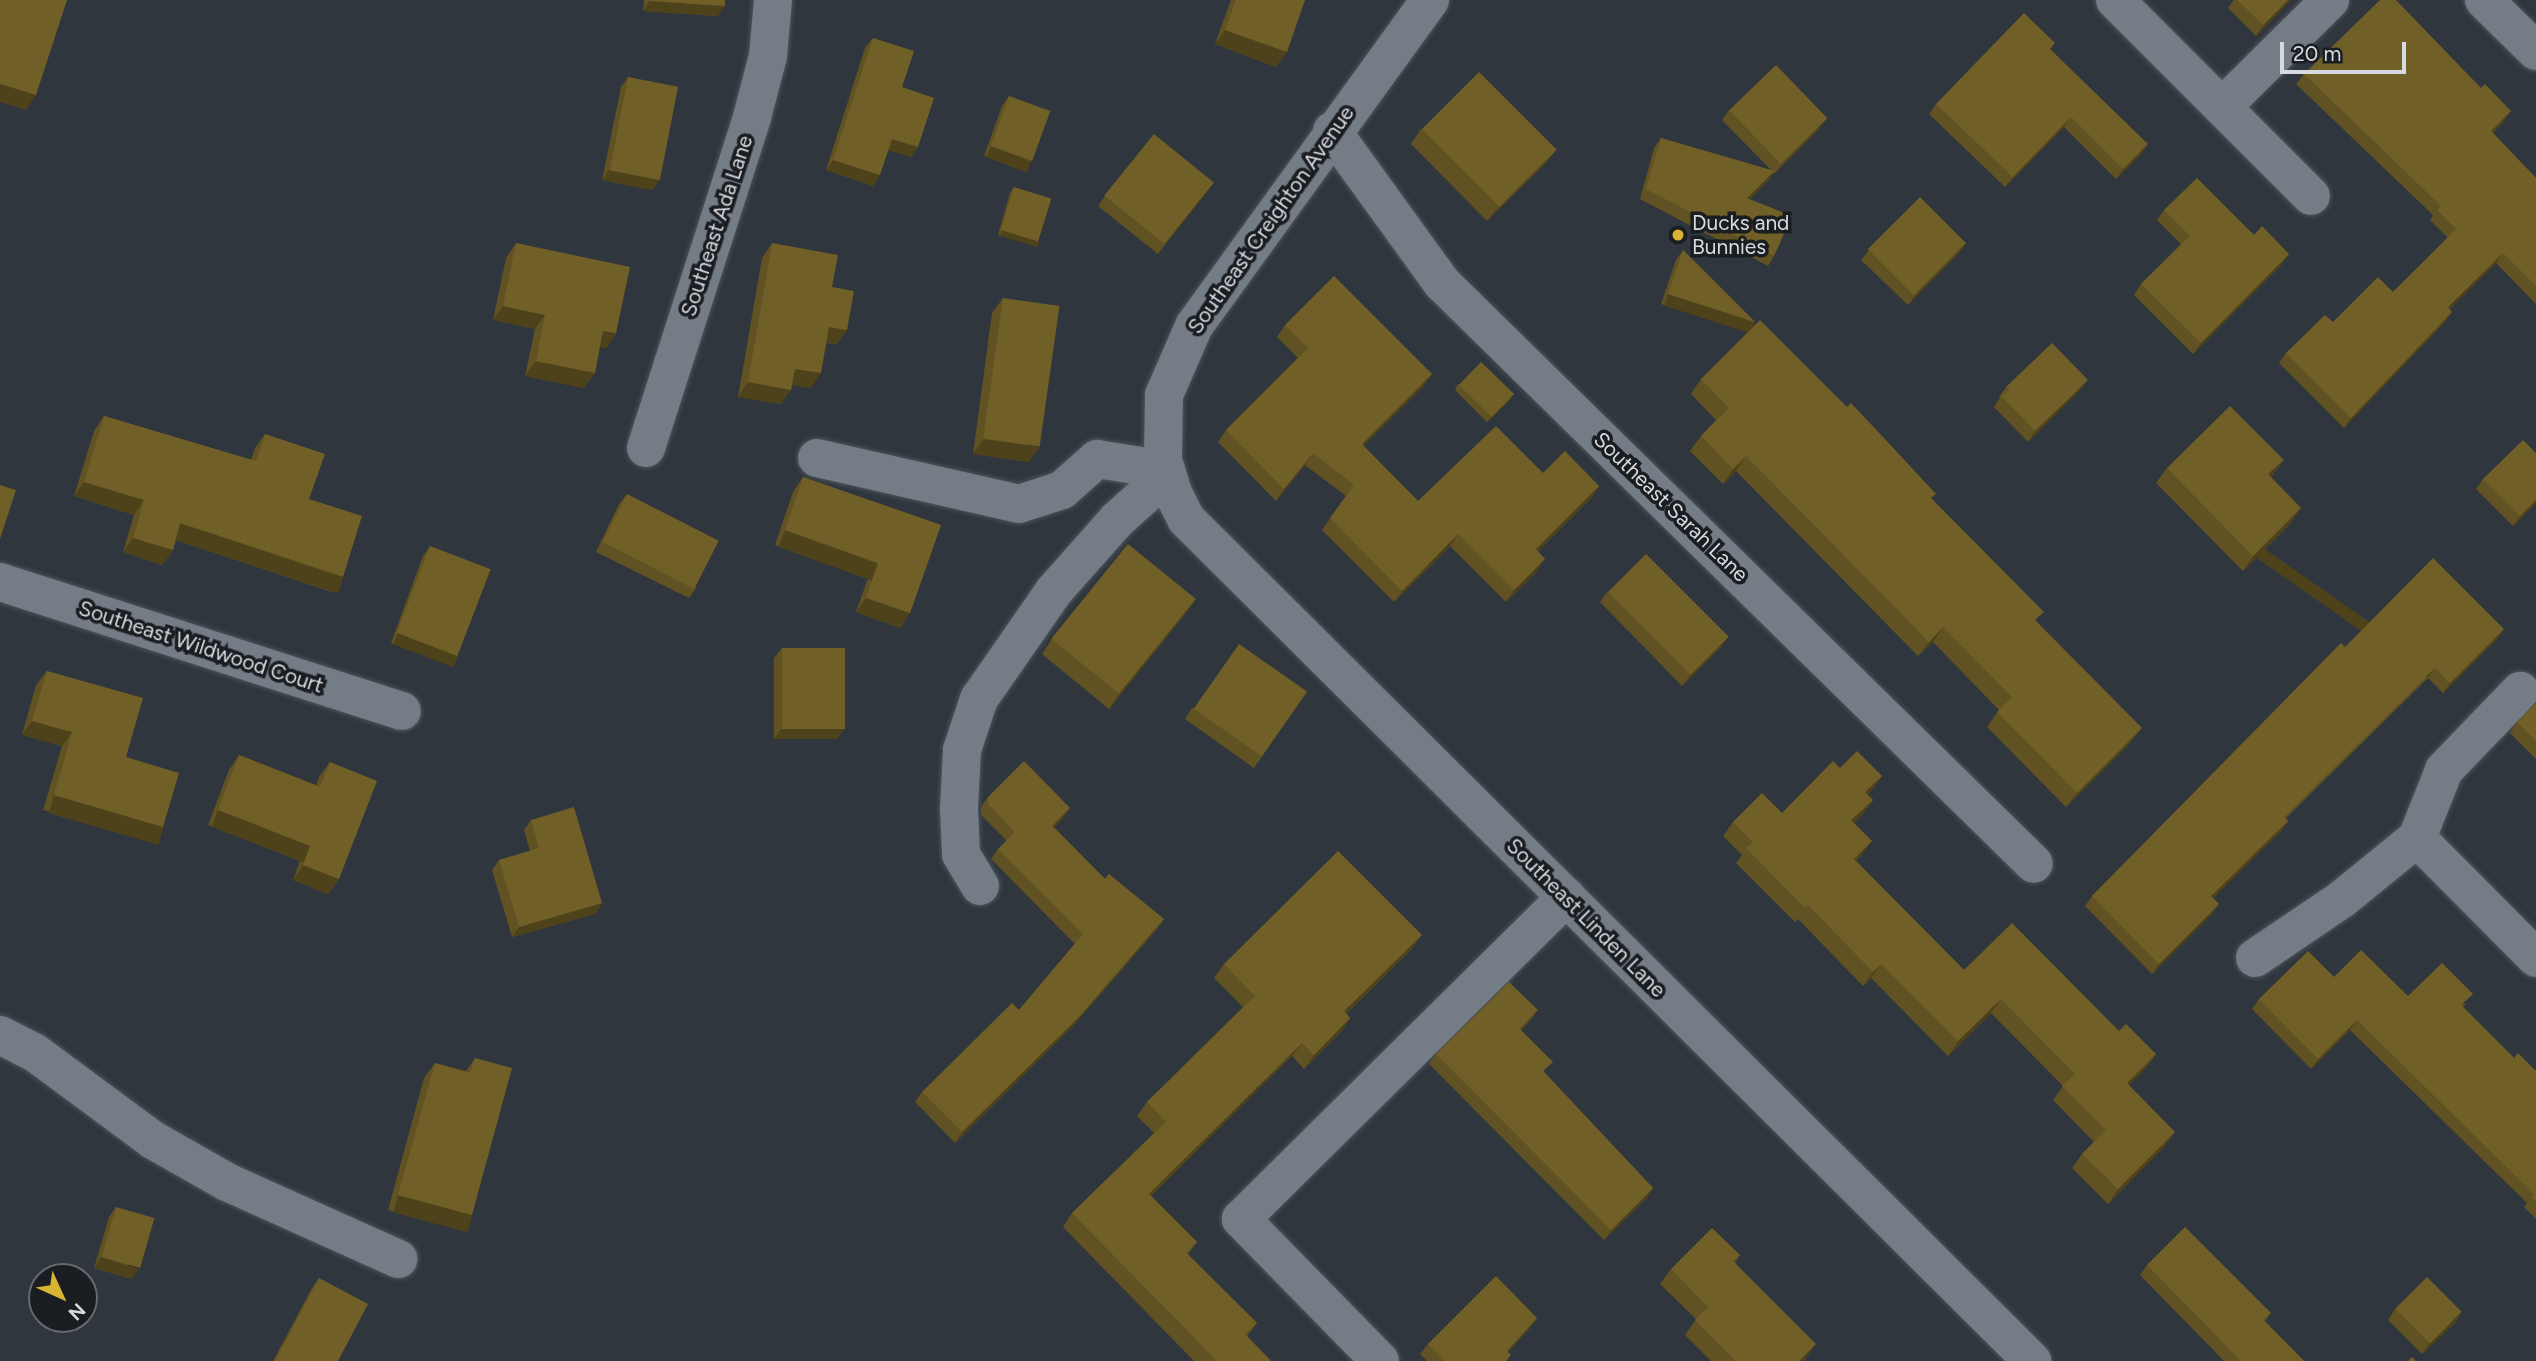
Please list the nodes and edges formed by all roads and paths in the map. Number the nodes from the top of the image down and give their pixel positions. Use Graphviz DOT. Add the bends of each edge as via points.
graph roads {
  1 [pos="773,0"];
  2 [pos="1430,0"];
  3 [pos="2115,0"];
  4 [pos="2330,0"];
  5 [pos="2484,0"];
  6 [pos="2536,51"];
  7 [pos="2222,107"];
  8 [pos="1332,131"];
  9 [pos="2311,196"];
  10 [pos="646,448"];
  11 [pos="817,458"];
  12 [pos="1165,468"];
  13 [pos="0,582"];
  14 [pos="2520,691"];
  15 [pos="402,711"];
  16 [pos="2417,838"];
  17 [pos="2034,864"];
  18 [pos="981,886"];
  19 [pos="1566,897"];
  20 [pos="2255,958"];
  21 [pos="2536,958"];
  22 [pos="0,1035"];
  23 [pos="398,1259"];
  24 [pos="1380,1361"];
  25 [pos="2032,1361"];
  1 -- 10 [label="street, Southeast Ada Lane" via="768,56 752,117"];
  2 -- 8 [label="street, Southeast Creighton Avenue"];
  3 -- 7 [label="street"];
  4 -- 7 [label="street"];
  5 -- 6 [label="street"];
  7 -- 9 [label="street"];
  8 -- 12 [label="street, Southeast Creighton Avenue" via="1194,326 1164,395"];
  8 -- 17 [label="street, Southeast Sarah Lane" via="1443,283"];
  11 -- 12 [label="street" via="1019,504 1062,490 1097,459"];
  12 -- 18 [label="street" via="1055,591 979,699 962,750 959,808 961,854"];
  12 -- 19 [label="street, Southeast Linden Lane" via="1186,519"];
  13 -- 15 [label="street, Southeast Wildwood Court"];
  14 -- 16 [label="street" via="2444,770"];
  16 -- 20 [label="street" via="2342,899"];
  16 -- 21 [label="street"];
  19 -- 24 [label="street" via="1241,1219"];
  19 -- 25 [label="street, Southeast Linden Lane"];
  22 -- 23 [label="street" via="34,1052 163,1146 227,1182"];
}
